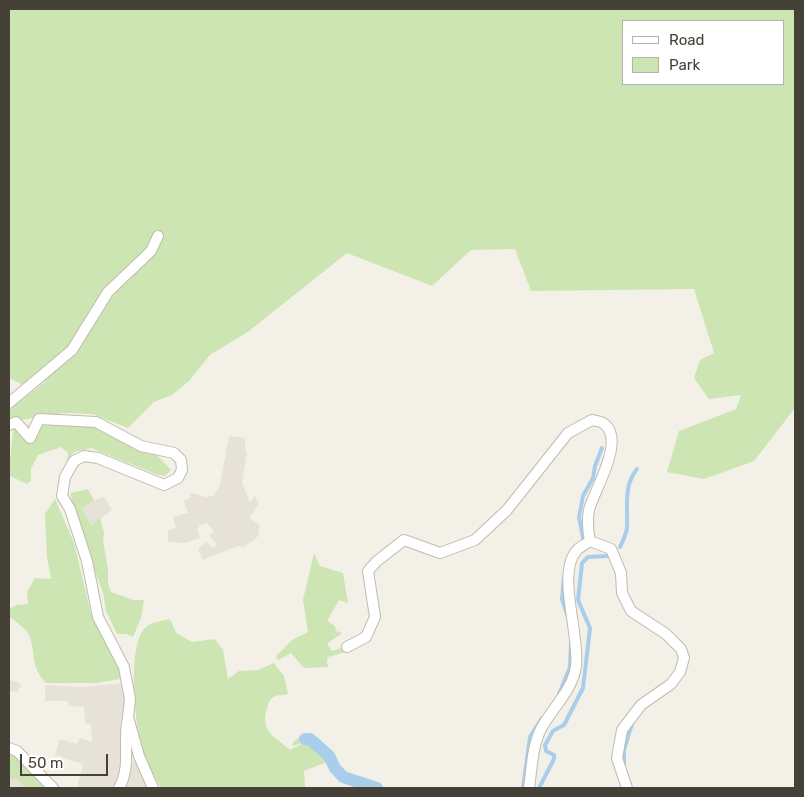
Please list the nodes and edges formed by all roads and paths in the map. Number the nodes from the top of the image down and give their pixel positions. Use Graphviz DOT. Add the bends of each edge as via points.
graph roads {
  1 [pos="158,236"];
  2 [pos="9,403"];
  3 [pos="9,425"];
  4 [pos="590,542"];
  5 [pos="347,648"];
  6 [pos="128,717"];
  7 [pos="9,748"];
  8 [pos="53,788"];
  9 [pos="119,788"];
  10 [pos="153,788"];
  11 [pos="529,788"];
  12 [pos="627,788"];
  1 -- 2 [label="street" via="151,251 108,292 72,350"];
  3 -- 6 [label="street" via="16,422 30,438 39,419 96,422 140,446 174,453 181,460 182,470 178,478 164,485 98,458 84,456 74,461 65,477 62,496 70,509 87,562 98,617 128,680"];
  4 -- 5 [label="street" via="587,527 589,511 611,455 610,433 603,423 592,420 568,433 507,510 475,540 440,553 404,540 376,561 368,571 376,617 366,638"];
  4 -- 11 [label="street" via="576,550 567,577 577,643 576,668 563,698 535,741"];
  4 -- 12 [label="street" via="611,549 621,573 622,592 631,610 666,634 681,649 684,658 680,672 671,684 641,706 622,730 617,758"];
  6 -- 9 [label="street" via="124,731 127,762"];
  6 -- 10 [label="street" via="139,756"];
  7 -- 8 [label="street" via="17,751"];
}
